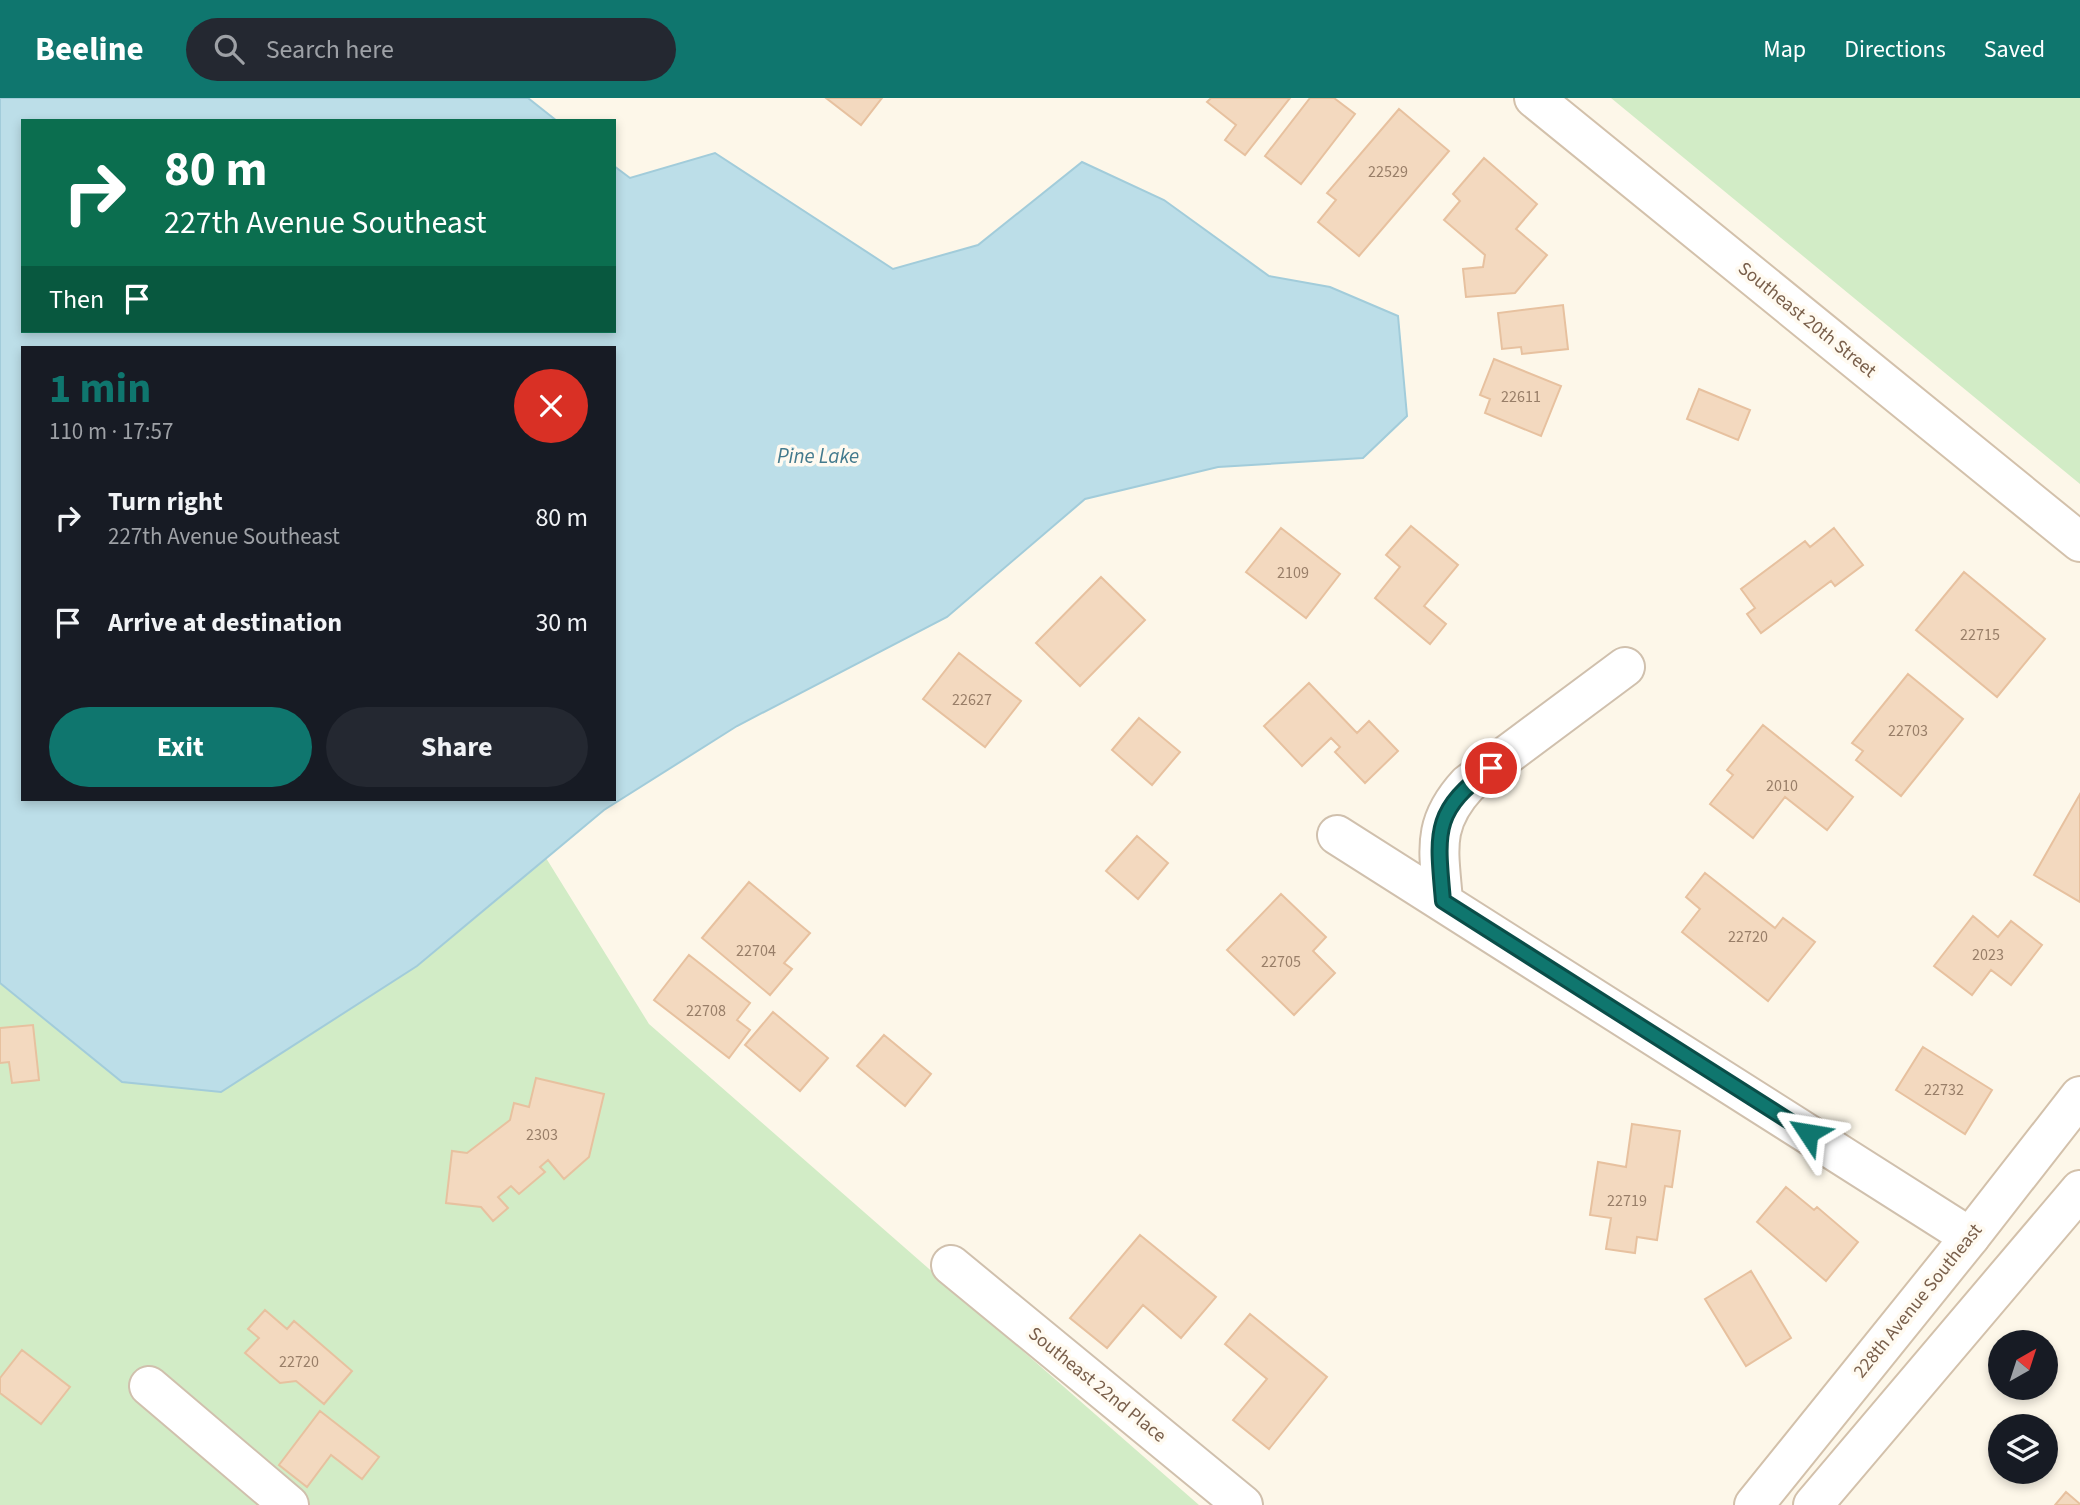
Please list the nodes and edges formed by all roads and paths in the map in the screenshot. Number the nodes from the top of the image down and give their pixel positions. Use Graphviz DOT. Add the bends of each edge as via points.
graph roads {
  1 [pos="1534,98"];
  2 [pos="2080,542"];
  3 [pos="1625,667"];
  4 [pos="1337,835"];
  5 [pos="1443,901"];
  6 [pos="2075,1113"];
  7 [pos="2080,1190"];
  8 [pos="1970,1237"];
  9 [pos="951,1265"];
  10 [pos="149,1386"];
  11 [pos="1847,1390"];
  12 [pos="289,1505"];
  13 [pos="1243,1505"];
  14 [pos="1754,1505"];
  15 [pos="1786,1505"];
  16 [pos="1813,1505"];
  1 -- 2 [label="street, Southeast 20th Street"];
  3 -- 5 [label="street" via="1468,784 1451,803 1439,854"];
  4 -- 5 [label="street"];
  5 -- 8 [label="street"];
  6 -- 8 [label="street, 228th Avenue Southeast"];
  7 -- 16 [label="street"];
  8 -- 11 [label="street, 228th Avenue Southeast"];
  9 -- 13 [label="street, Southeast 22nd Place"];
  10 -- 12 [label="street"];
  11 -- 14 [label="street, 228th Avenue Southeast"];
  11 -- 15 [label="street" via="1805,1477"];
}
